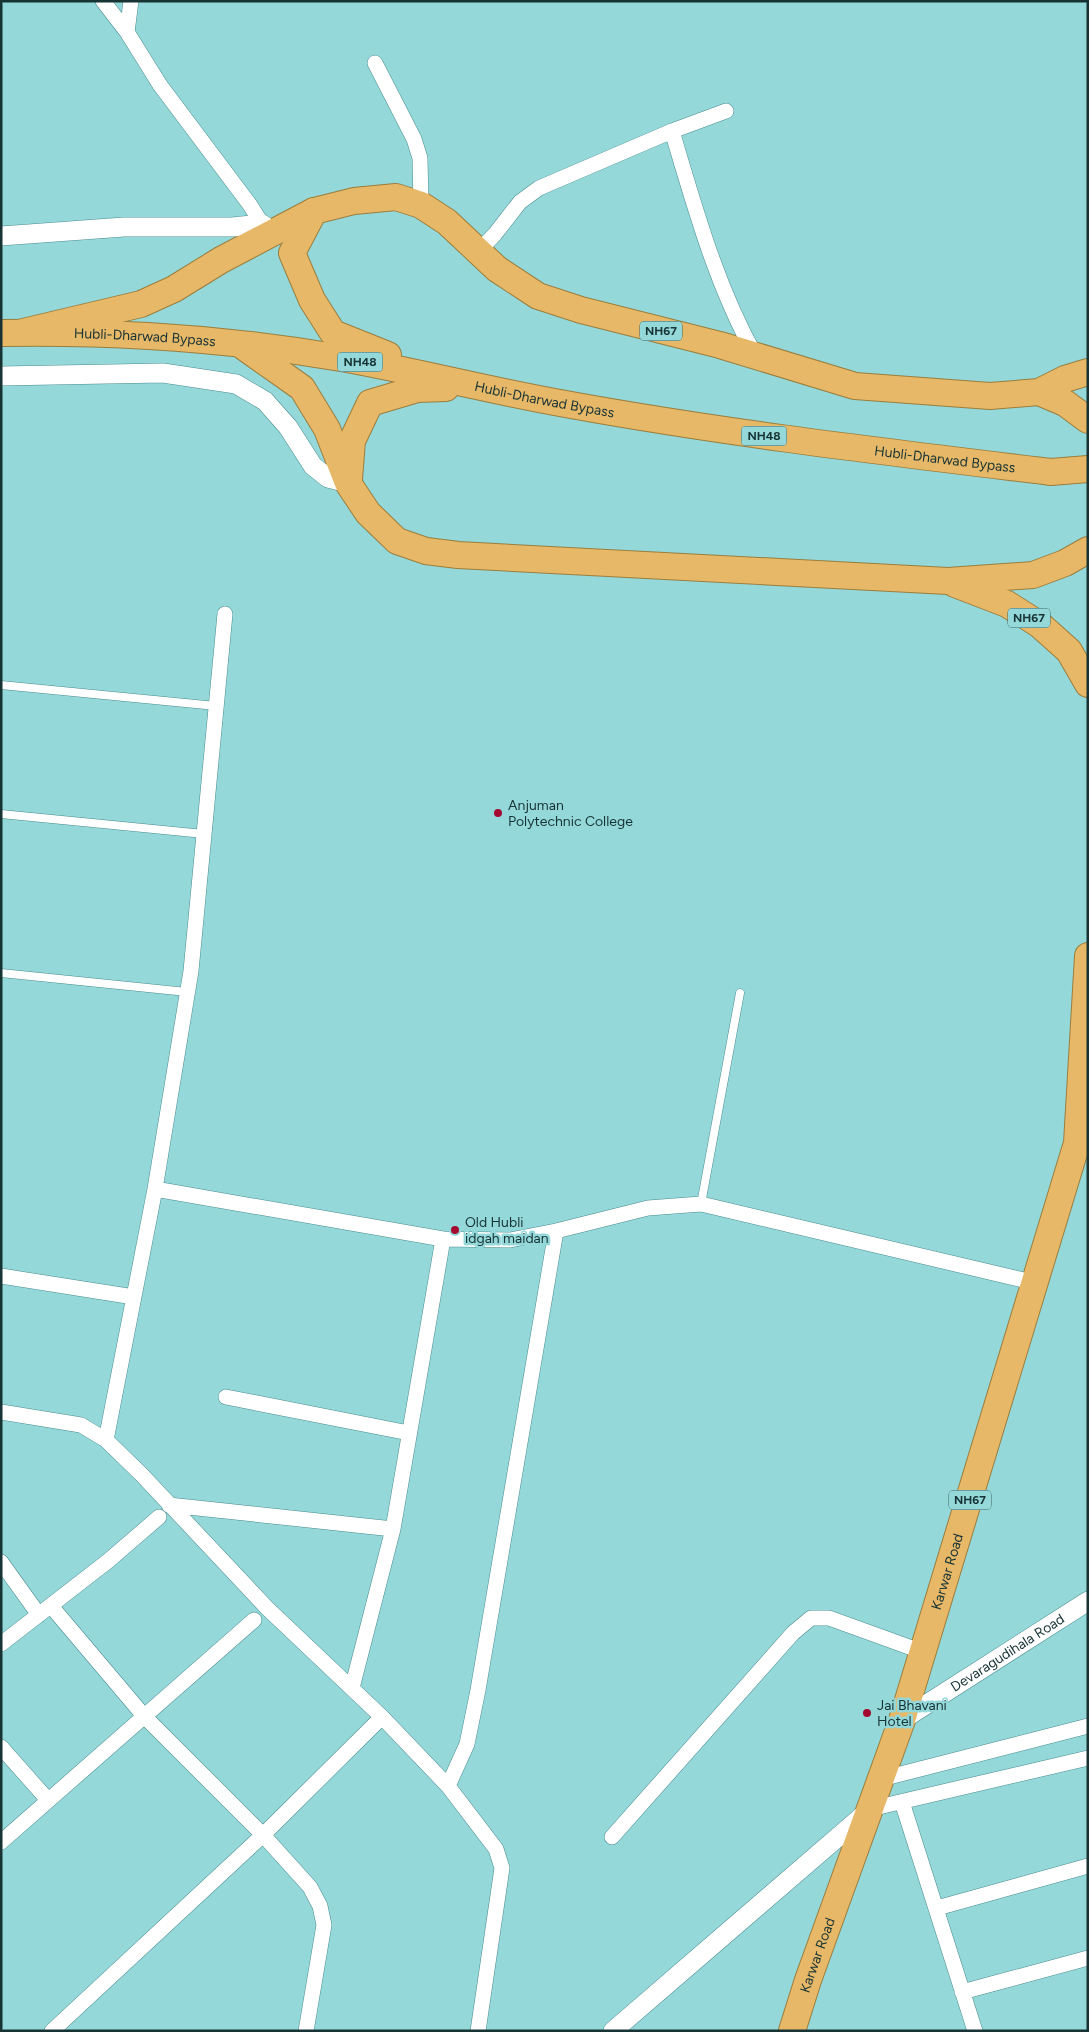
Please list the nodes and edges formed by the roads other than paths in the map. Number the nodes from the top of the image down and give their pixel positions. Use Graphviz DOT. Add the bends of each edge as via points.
graph roads {
  1 [pos="103,1"];
  2 [pos="131,1"];
  3 [pos="126,32"];
  4 [pos="375,62"];
  5 [pos="726,111"];
  6 [pos="672,131"];
  7 [pos="421,205"];
  8 [pos="314,211"];
  9 [pos="268,228"];
  10 [pos="1,236"];
  11 [pos="479,251"];
  12 [pos="12,333"];
  13 [pos="240,344"];
  14 [pos="755,355"];
  15 [pos="1088,372"];
  16 [pos="1,376"];
  17 [pos="479,386"];
  18 [pos="1039,392"];
  19 [pos="1088,420"];
  20 [pos="1088,469"];
  21 [pos="348,482"];
  22 [pos="1088,550"];
  23 [pos="948,581"];
  24 [pos="225,614"];
  25 [pos="1088,684"];
  26 [pos="1,685"];
  27 [pos="216,706"];
  28 [pos="1,814"];
  29 [pos="204,834"];
  30 [pos="1088,956"];
  31 [pos="1,973"];
  32 [pos="187,992"];
  33 [pos="740,993"];
  34 [pos="1086,1033"];
  35 [pos="155,1189"];
  36 [pos="701,1204"];
  37 [pos="556,1231"];
  38 [pos="443,1239"];
  39 [pos="1,1276"];
  40 [pos="1036,1283"];
  41 [pos="134,1297"];
  42 [pos="226,1398"];
  43 [pos="1,1412"];
  44 [pos="409,1433"];
  45 [pos="106,1440"];
  46 [pos="169,1505"];
  47 [pos="159,1517"];
  48 [pos="394,1529"];
  49 [pos="1,1562"];
  50 [pos="1088,1601"];
  51 [pos="51,1606"];
  52 [pos="39,1615"];
  53 [pos="254,1620"];
  54 [pos="1,1644"];
  55 [pos="923,1652"];
  56 [pos="352,1688"];
  57 [pos="144,1716"];
  58 [pos="382,1717"];
  59 [pos="902,1720"];
  60 [pos="1088,1726"];
  61 [pos="1,1747"];
  62 [pos="1088,1758"];
  63 [pos="881,1779"];
  64 [pos="448,1786"];
  65 [pos="48,1800"];
  66 [pos="902,1802"];
  67 [pos="870,1809"];
  68 [pos="263,1835"];
  69 [pos="612,1838"];
  70 [pos="1,1842"];
  71 [pos="1088,1866"];
  72 [pos="937,1908"];
  73 [pos="1088,1958"];
  74 [pos="962,1992"];
  75 [pos="52,2031"];
  76 [pos="306,2031"];
  77 [pos="478,2031"];
  78 [pos="613,2031"];
  79 [pos="792,2031"];
  80 [pos="975,2031"];
  1 -- 3 [label="street"];
  2 -- 3 [label="street"];
  3 -- 9 [label="street" via="160,85"];
  4 -- 7 [label="street" via="414,139 420,158"];
  5 -- 6 [label="street"];
  6 -- 11 [label="street" via="539,188 520,202"];
  6 -- 14 [label="street" via="710,255"];
  7 -- 8 [label="highway, NH67" via="396,197 354,201"];
  7 -- 11 [label="highway, NH67" via="447,222"];
  8 -- 9 [label="highway"];
  8 -- 17 [label="highway" via="292,253 312,300 333,333"];
  9 -- 10 [label="street" via="124,227"];
  9 -- 12 [label="highway" via="174,290 141,304"];
  11 -- 14 [label="highway, NH67" via="497,269 538,296"];
  12 -- 13 [label="highway, Hubli-Dharwad Bypass / NH48" via="142,336"];
  13 -- 17 [label="highway, Hubli-Dharwad Bypass / NH48" via="340,358"];
  13 -- 21 [label="highway" via="302,388 327,429"];
  14 -- 18 [label="highway, NH67" via="855,386 990,396"];
  15 -- 18 [label="highway"];
  16 -- 21 [label="street" via="163,373 236,384 265,401 288,427 313,466 328,478"];
  17 -- 20 [label="highway, Hubli-Dharwad Bypass / NH48" via="560,403 791,440 1051,472"];
  17 -- 21 [label="highway" via="417,389 370,403 352,440"];
  18 -- 19 [label="highway, NH67" via="1065,403"];
  21 -- 23 [label="highway, NH67" via="368,513 397,541 426,551"];
  22 -- 23 [label="highway" via="1033,575"];
  23 -- 25 [label="highway, NH67" via="1007,604 1040,625 1069,651"];
  24 -- 27 [label="street"];
  26 -- 27 [label="lane"];
  27 -- 29 [label="street"];
  28 -- 29 [label="lane"];
  29 -- 32 [label="street"];
  30 -- 34 [label="highway, Karwar Road / NH67"];
  31 -- 32 [label="lane"];
  32 -- 35 [label="street"];
  33 -- 36 [label="lane"];
  34 -- 40 [label="highway, Karwar Road / NH67" via="1077,1143"];
  35 -- 38 [label="street"];
  35 -- 41 [label="street"];
  36 -- 37 [label="street" via="648,1208"];
  36 -- 40 [label="street"];
  37 -- 38 [label="street" via="510,1240"];
  37 -- 64 [label="street" via="478,1690 467,1744"];
  38 -- 44 [label="street"];
  39 -- 41 [label="street"];
  40 -- 55 [label="highway, Karwar Road / NH67"];
  41 -- 45 [label="street"];
  42 -- 44 [label="street"];
  43 -- 45 [label="street" via="81,1425"];
  44 -- 48 [label="street"];
  45 -- 46 [label="street"];
  46 -- 48 [label="street"];
  46 -- 56 [label="street" via="267,1608"];
  47 -- 51 [label="street"];
  48 -- 56 [label="street"];
  49 -- 52 [label="street"];
  50 -- 59 [label="street, Devaragudihala Road"];
  51 -- 52 [label="street"];
  51 -- 57 [label="street"];
  52 -- 54 [label="street"];
  53 -- 57 [label="street"];
  55 -- 59 [label="highway, Karwar Road / NH67"];
  55 -- 69 [label="street" via="830,1618 811,1618 793,1633"];
  56 -- 58 [label="street"];
  57 -- 65 [label="street"];
  57 -- 68 [label="street"];
  58 -- 64 [label="street"];
  58 -- 68 [label="street"];
  59 -- 63 [label="highway, Karwar Road / NH67"];
  60 -- 63 [label="street"];
  61 -- 65 [label="street"];
  62 -- 66 [label="street"];
  63 -- 67 [label="highway, Karwar Road / NH67"];
  64 -- 77 [label="street" via="496,1849 502,1868"];
  65 -- 70 [label="street"];
  66 -- 67 [label="street"];
  66 -- 72 [label="street"];
  67 -- 78 [label="street"];
  67 -- 79 [label="highway, Karwar Road / NH67"];
  68 -- 75 [label="street"];
  68 -- 76 [label="street" via="310,1887 320,1906 324,1925"];
  71 -- 72 [label="street"];
  72 -- 74 [label="street"];
  73 -- 74 [label="street"];
  74 -- 80 [label="street"];
}
